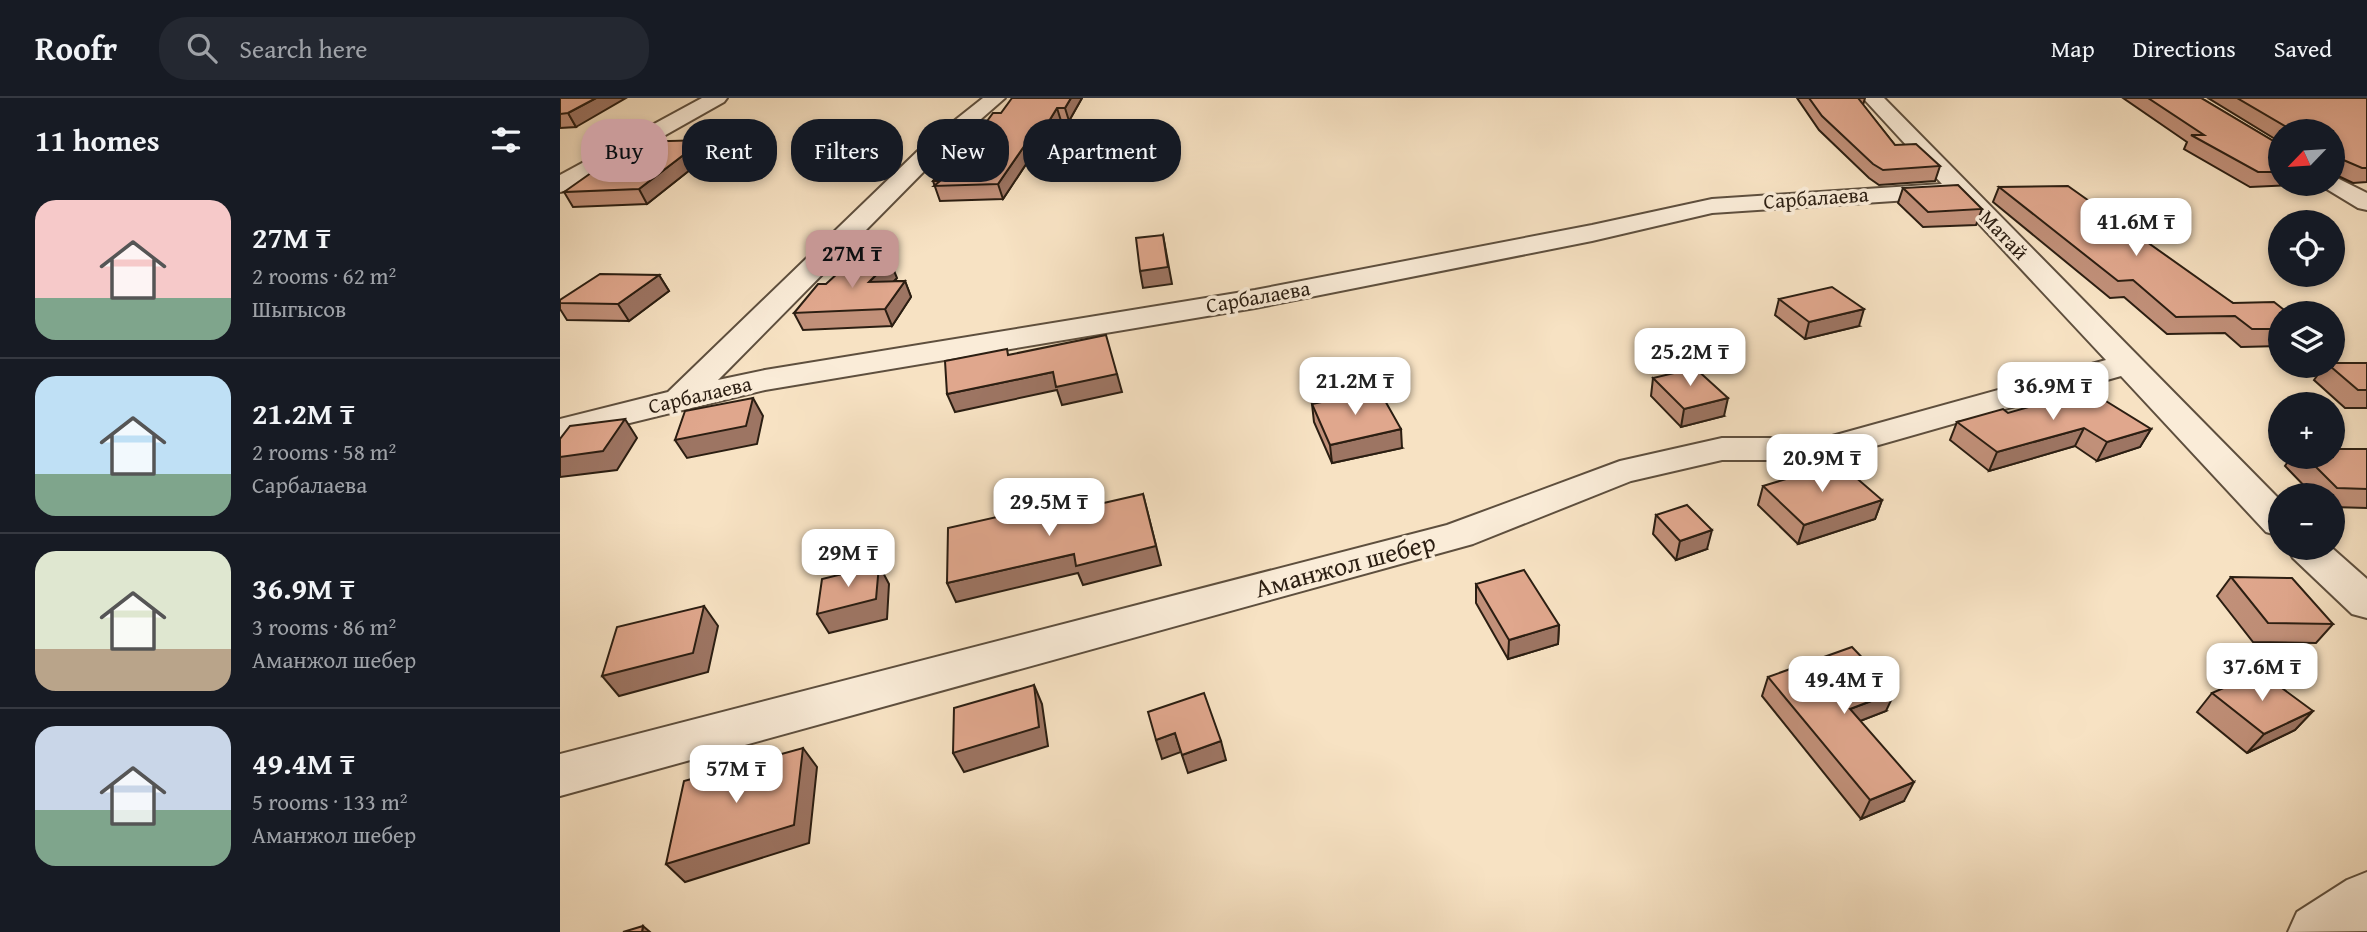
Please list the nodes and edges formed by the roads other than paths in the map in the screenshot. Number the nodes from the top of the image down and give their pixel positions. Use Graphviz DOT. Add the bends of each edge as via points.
graph roads {
  1 [pos="717,98"];
  2 [pos="995,98"];
  3 [pos="1873,98"];
  4 [pos="560,185"];
  5 [pos="1960,189"];
  6 [pos="2345,190"];
  7 [pos="2367,203"];
  8 [pos="2128,364"];
  9 [pos="678,399"];
  10 [pos="560,430"];
  11 [pos="2268,510"];
  12 [pos="2320,560"];
  13 [pos="2367,603"];
  14 [pos="560,775"];
  15 [pos="2367,899"];
  16 [pos="2317,932"];
  1 -- 4 [label="street"];
  2 -- 9 [label="street" via="933,149"];
  3 -- 5 [label="street, Матай"];
  5 -- 8 [label="street, Матай"];
  5 -- 9 [label="street, Сарбалаева" via="1712,206 1255,299 765,380"];
  6 -- 7 [label="street"];
  8 -- 11 [label="street, Матай"];
  8 -- 14 [label="street, Аманжол шебер" via="1826,449 1722,449 1620,472 1459,535"];
  9 -- 10 [label="street, Сарбалаева"];
  12 -- 13 [label="street"];
  15 -- 16 [label="street"];
}
